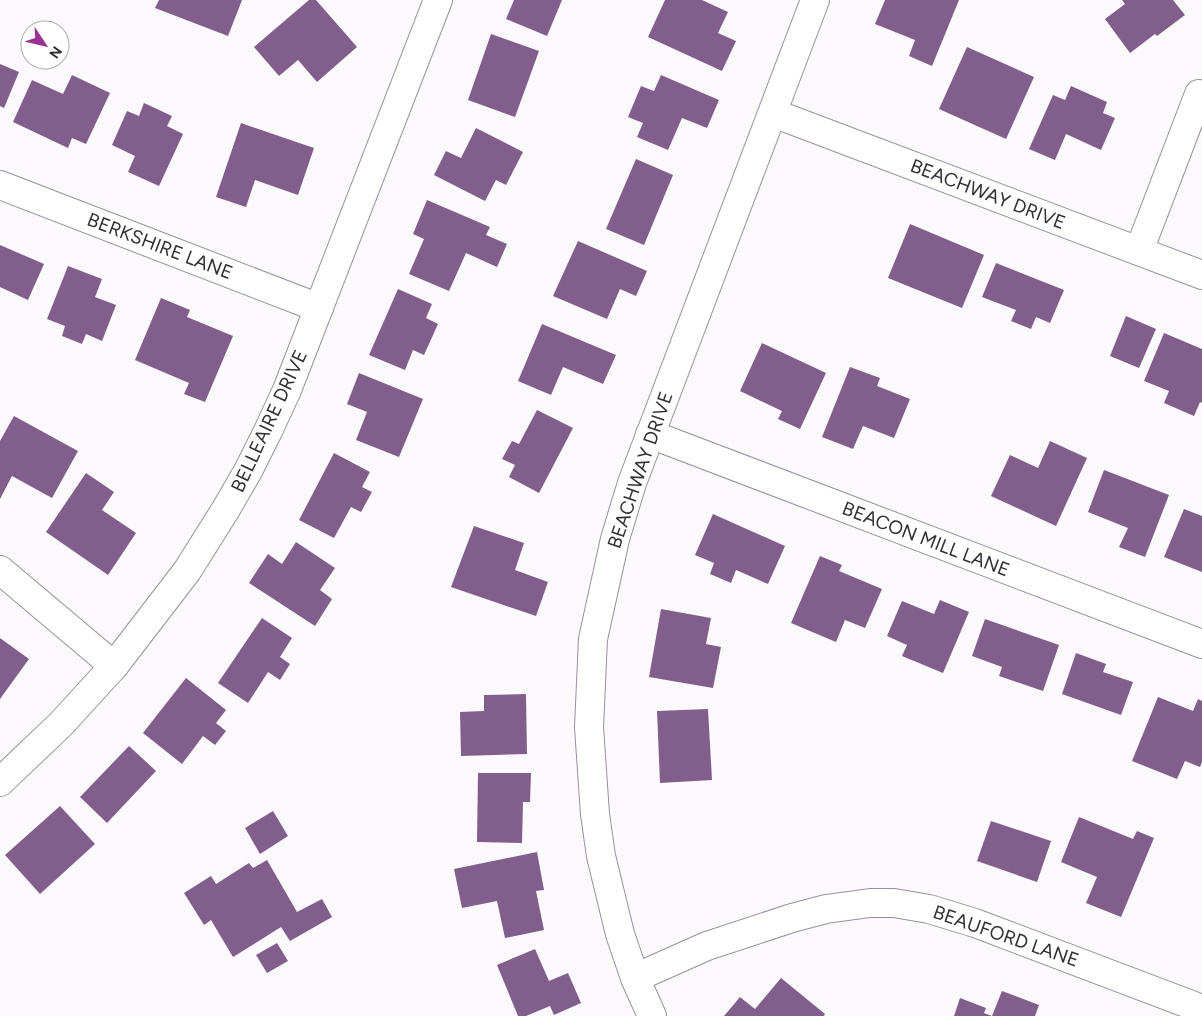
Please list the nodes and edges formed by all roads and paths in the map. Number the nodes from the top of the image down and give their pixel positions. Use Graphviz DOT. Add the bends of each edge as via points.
graph roads {
  1 [pos="438,0"];
  2 [pos="815,0"];
  3 [pos="1199,94"];
  4 [pos="773,113"];
  5 [pos="0,185"];
  6 [pos="1139,251"];
  7 [pos="1202,275"];
  8 [pos="319,308"];
  9 [pos="650,434"];
  10 [pos="0,570"];
  11 [pos="1202,644"];
  12 [pos="114,666"];
  13 [pos="0,782"];
  14 [pos="635,978"];
  15 [pos="1202,1009"];
  16 [pos="652,1016"];
  1 -- 8 [label="street, BELLEAIRE DRIVE"];
  2 -- 4 [label="street, BEACHWAY DRIVE"];
  3 -- 6 [label="street"];
  4 -- 6 [label="street, BEACHWAY DRIVE"];
  4 -- 9 [label="street, BEACHWAY DRIVE"];
  5 -- 8 [label="street, BERKSHIRE LANE"];
  6 -- 7 [label="street, BEACHWAY DRIVE"];
  8 -- 12 [label="street, BELLEAIRE DRIVE" via="280,406 230,502 187,571"];
  9 -- 11 [label="street, BEACON MILL LANE"];
  9 -- 14 [label="street, BEACHWAY DRIVE" via="615,540 593,639 590,727 601,856 620,934"];
  10 -- 12 [label="street"];
  12 -- 13 [label="street, BELLEAIRE DRIVE" via="61,724"];
  14 -- 15 [label="street, BEAUFORD LANE" via="708,946 792,918 826,909 894,903 929,908 975,922"];
  14 -- 16 [label="street, BEACHWAY DRIVE"];
}
